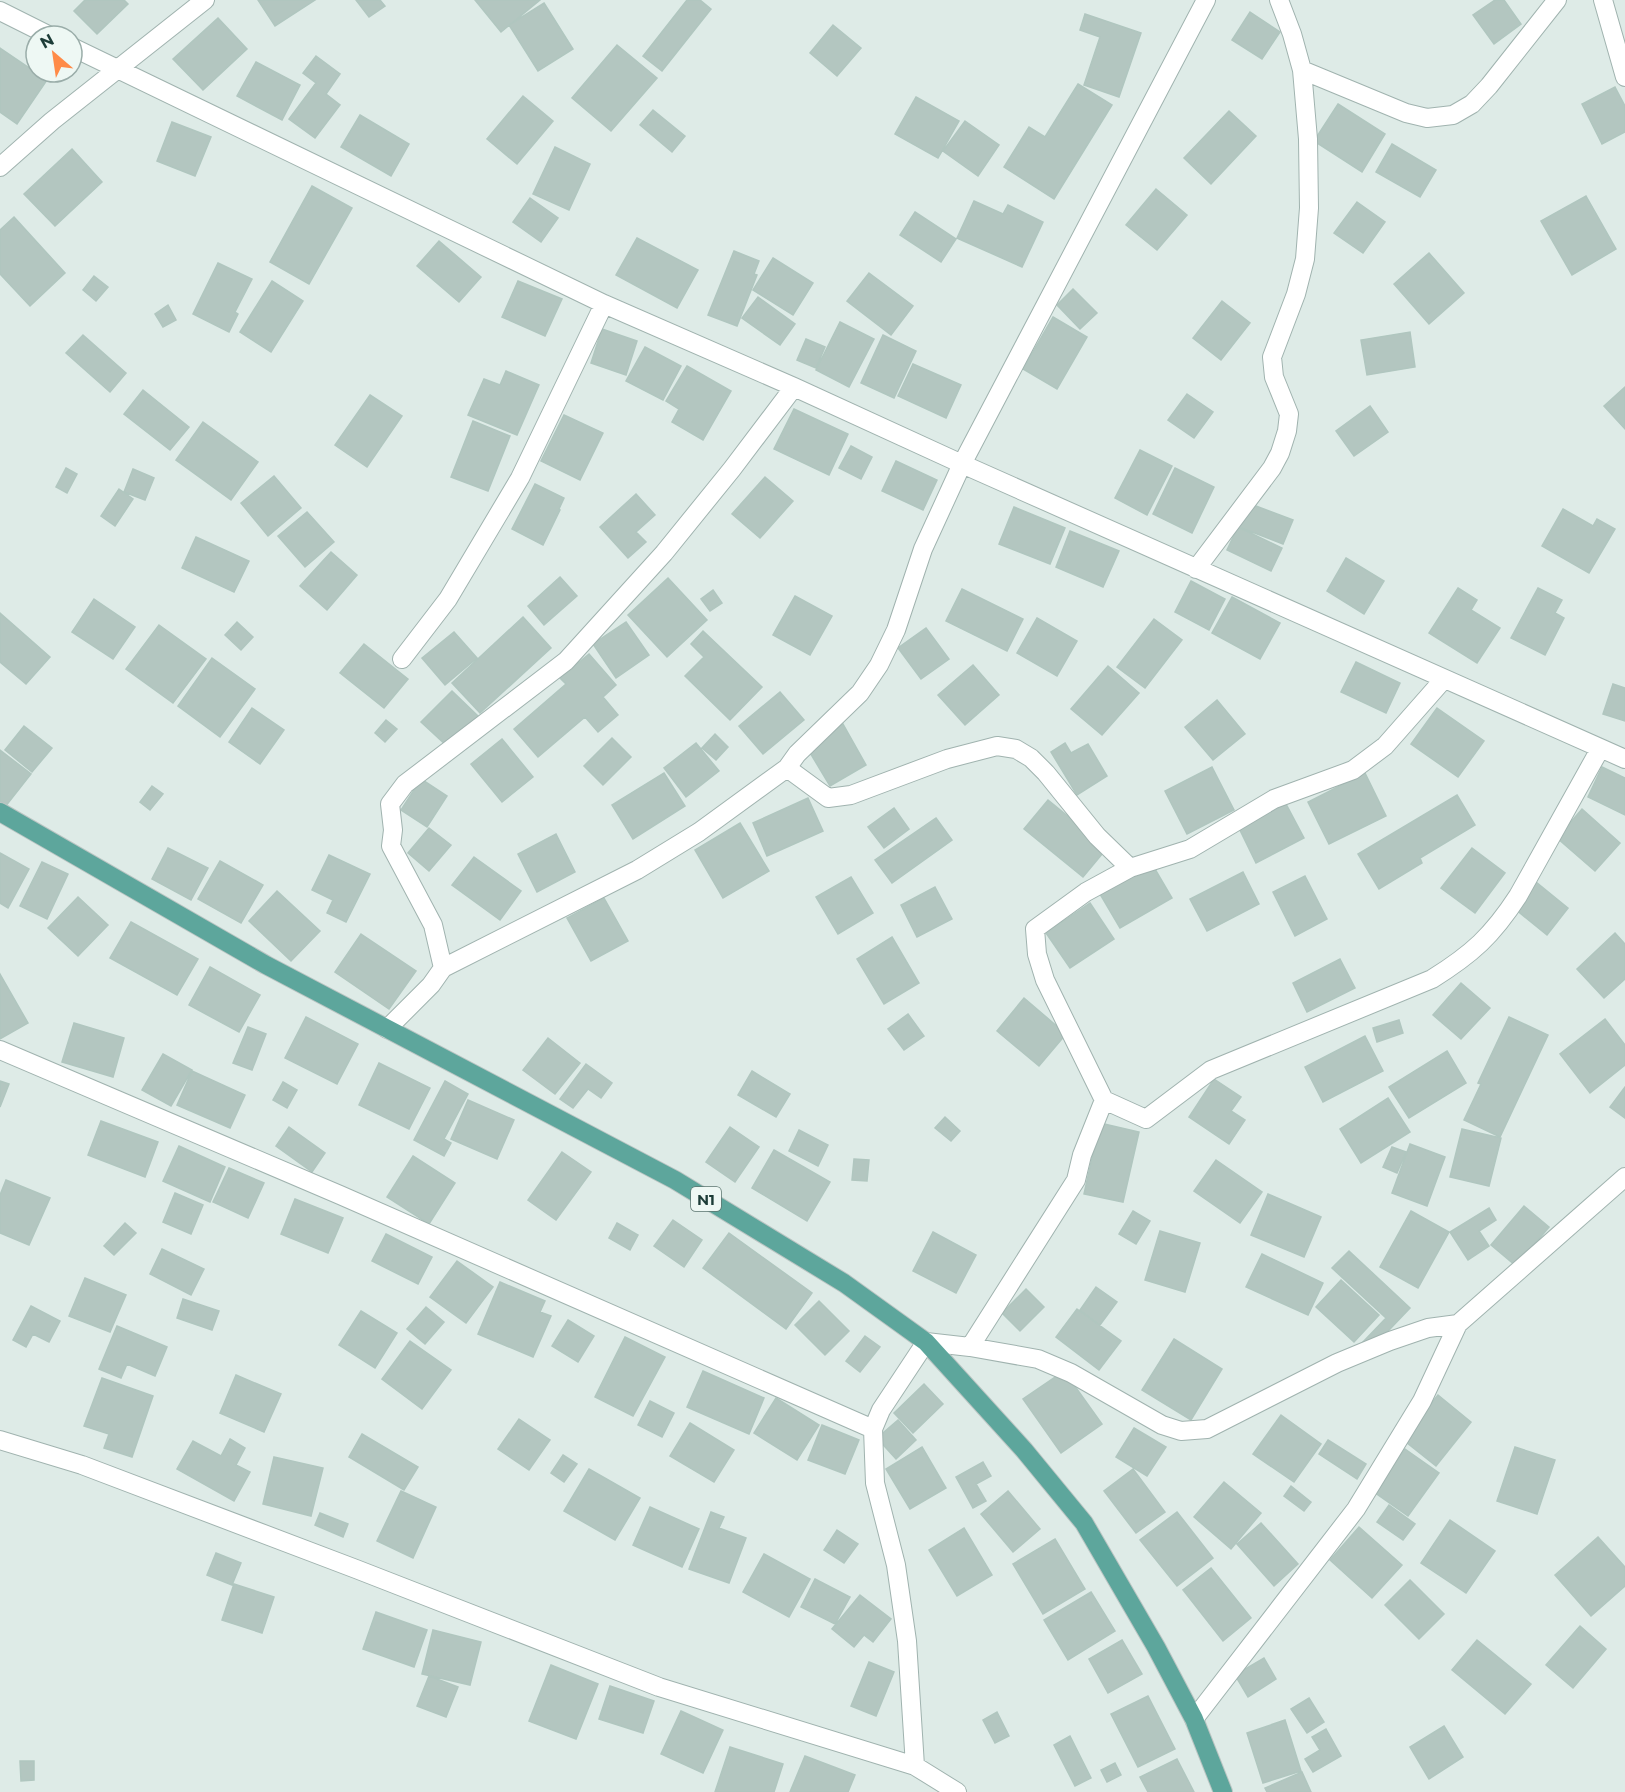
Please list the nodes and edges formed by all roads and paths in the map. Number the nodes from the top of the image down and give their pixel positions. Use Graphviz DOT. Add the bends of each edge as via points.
graph roads {
  1 [pos="205,0"];
  2 [pos="1206,0"];
  3 [pos="1279,0"];
  4 [pos="1557,0"];
  5 [pos="1603,0"];
  6 [pos="0,11"];
  7 [pos="26,24"];
  8 [pos="1620,38"];
  9 [pos="84,53"];
  10 [pos="117,70"];
  11 [pos="1302,70"];
  12 [pos="1625,77"];
  13 [pos="0,167"];
  14 [pos="604,304"];
  15 [pos="794,387"];
  16 [pos="962,464"];
  17 [pos="1196,569"];
  18 [pos="402,659"];
  19 [pos="1444,679"];
  20 [pos="1600,749"];
  21 [pos="1625,759"];
  22 [pos="787,768"];
  23 [pos="0,812"];
  24 [pos="1130,868"];
  25 [pos="443,968"];
  26 [pos="387,1029"];
  27 [pos="0,1050"];
  28 [pos="1104,1100"];
  29 [pos="1625,1177"];
  30 [pos="1458,1324"];
  31 [pos="926,1342"];
  32 [pos="970,1347"];
  33 [pos="873,1429"];
  34 [pos="0,1440"];
  35 [pos="1194,1719"];
  36 [pos="915,1766"];
  37 [pos="957,1792"];
  38 [pos="1223,1792"];
  1 -- 10 [label="street"];
  2 -- 16 [label="street"];
  3 -- 11 [label="street"];
  4 -- 11 [label="street" via="1472,105 1452,116 1427,118 1406,113"];
  5 -- 8 [label="street"];
  6 -- 7 [label="street"];
  8 -- 12 [label="street"];
  9 -- 10 [label="street"];
  10 -- 13 [label="street"];
  10 -- 14 [label="street"];
  11 -- 17 [label="street" via="1308,139 1305,259 1272,357 1274,376 1289,414 1287,432 1272,468"];
  14 -- 15 [label="street"];
  14 -- 18 [label="street" via="520,478 448,599"];
  15 -- 16 [label="street"];
  15 -- 25 [label="street" via="664,553 566,661 405,784 390,804 391,846 433,925"];
  16 -- 17 [label="street"];
  16 -- 22 [label="street" via="879,664 860,693"];
  17 -- 19 [label="street"];
  19 -- 20 [label="street"];
  19 -- 24 [label="street" via="1385,746 1353,770 1274,799 1190,849"];
  20 -- 21 [label="street"];
  20 -- 28 [label="street" via="1518,896 1487,938 1461,961 1432,979 1211,1070 1146,1119"];
  22 -- 24 [label="street" via="828,798 851,795 947,759 998,746 1017,749 1046,773 1097,836"];
  22 -- 25 [label="street" via="699,832 637,870"];
  23 -- 26 [label="main road, N1" via="266,965"];
  24 -- 28 [label="street" via="1086,892 1035,929 1045,980"];
  25 -- 26 [label="street"];
  26 -- 31 [label="main road, N1" via="675,1180 844,1284"];
  27 -- 33 [label="street"];
  28 -- 32 [label="street" via="1076,1180"];
  29 -- 30 [label="street"];
  30 -- 32 [label="street" via="1428,1328 1348,1359 1207,1430 1181,1431 1162,1425 1071,1373 1038,1359"];
  30 -- 35 [label="street" via="1422,1401 1356,1509"];
  31 -- 32 [label="street"];
  31 -- 33 [label="street" via="881,1410"];
  31 -- 35 [label="main road, N1" via="1084,1523"];
  33 -- 36 [label="street" via="875,1483 897,1565 907,1641"];
  34 -- 36 [label="street" via="104,1473 659,1687"];
  35 -- 38 [label="main road, N1"];
  36 -- 37 [label="street"];
}
